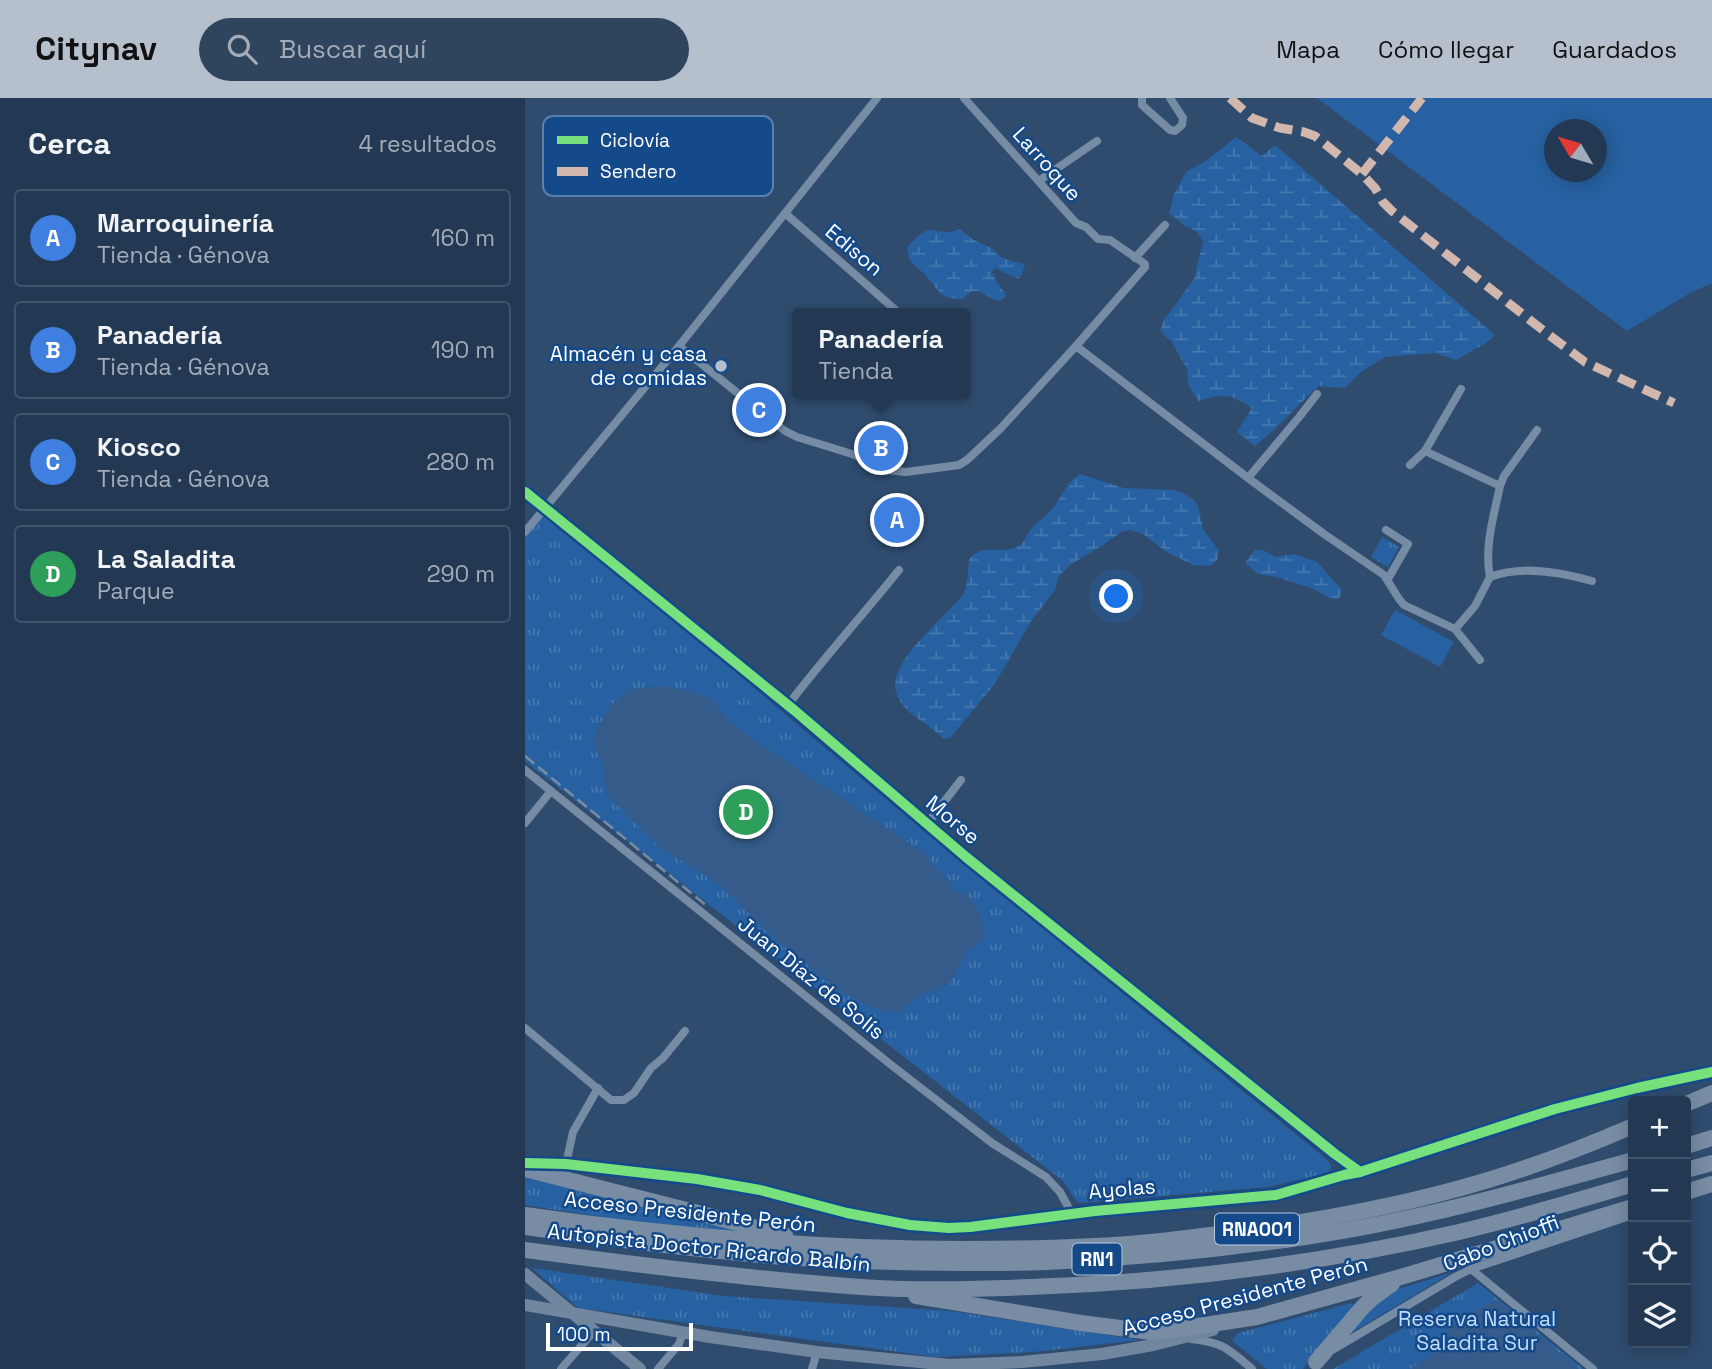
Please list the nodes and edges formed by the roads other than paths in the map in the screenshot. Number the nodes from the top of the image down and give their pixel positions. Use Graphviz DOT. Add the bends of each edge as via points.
graph roads {
  1 [pos="877,98"];
  2 [pos="964,98"];
  3 [pos="1142,98"];
  4 [pos="1170,98"];
  5 [pos="1097,141"];
  6 [pos="1039,180"];
  7 [pos="786,215"];
  8 [pos="1165,225"];
  9 [pos="1135,258"];
  10 [pos="893,308"];
  11 [pos="678,346"];
  12 [pos="1076,346"];
  13 [pos="1461,389"];
  14 [pos="1317,394"];
  15 [pos="1537,430"];
  16 [pos="1425,452"];
  17 [pos="1410,465"];
  18 [pos="1248,478"];
  19 [pos="1500,486"];
  20 [pos="525,492"];
  21 [pos="545,509"];
  22 [pos="1386,530"];
  23 [pos="525,531"];
  24 [pos="899,570"];
  25 [pos="1490,576"];
  26 [pos="1388,579"];
  27 [pos="1592,581"];
  28 [pos="1455,629"];
  29 [pos="1480,660"];
  30 [pos="787,705"];
  31 [pos="525,770"];
  32 [pos="961,780"];
  33 [pos="551,791"];
  34 [pos="525,823"];
  35 [pos="927,824"];
  36 [pos="525,1028"];
  37 [pos="685,1031"];
  38 [pos="1712,1072"];
  39 [pos="598,1088"];
  40 [pos="1712,1093"];
  41 [pos="1691,1102"];
  42 [pos="1628,1128"];
  43 [pos="1712,1138"];
  44 [pos="1691,1144"];
  45 [pos="1628,1161"];
  46 [pos="525,1163"];
  47 [pos="1712,1163"];
  48 [pos="566,1164"];
  49 [pos="525,1169"];
  50 [pos="1691,1169"];
  51 [pos="1360,1172"];
  52 [pos="1712,1184"];
  53 [pos="1628,1185"];
  54 [pos="1691,1190"];
  55 [pos="1712,1190"];
  56 [pos="1691,1196"];
  57 [pos="1628,1209"];
  58 [pos="1072,1214"];
  59 [pos="525,1215"];
  60 [pos="1628,1217"];
  61 [pos="525,1227"];
  62 [pos="615,1233"];
  63 [pos="867,1248"];
  64 [pos="525,1250"];
  65 [pos="1471,1269"];
  66 [pos="525,1274"];
  67 [pos="1404,1276"];
  68 [pos="862,1287"];
  69 [pos="525,1305"];
  70 [pos="570,1312"];
  71 [pos="1257,1317"];
  72 [pos="594,1331"];
  73 [pos="683,1333"];
  74 [pos="1184,1338"];
  75 [pos="817,1352"];
  76 [pos="1057,1364"];
  77 [pos="935,1366"];
  78 [pos="1313,1366"];
  79 [pos="561,1369"];
  80 [pos="640,1369"];
  81 [pos="659,1369"];
  82 [pos="812,1369"];
  83 [pos="1252,1369"];
  84 [pos="1593,1369"];
  1 -- 7 [label="street"];
  2 -- 6 [label="street, Larroque"];
  3 -- 4 [label="street" via="1142,105 1175,131 1183,118"];
  5 -- 6 [label="street"];
  6 -- 9 [label="street, Larroque" via="1076,223"];
  7 -- 10 [label="street, Edison"];
  7 -- 11 [label="street"];
  8 -- 9 [label="street"];
  9 -- 12 [label="street" via="1145,267"];
  11 -- 12 [label="street" via="785,431 886,470 906,472 967,460"];
  11 -- 21 [label="street"];
  12 -- 18 [label="street"];
  13 -- 16 [label="street"];
  14 -- 18 [label="street"];
  15 -- 19 [label="street"];
  16 -- 17 [label="street"];
  16 -- 19 [label="street"];
  18 -- 26 [label="street"];
  19 -- 25 [label="street" via="1488,547"];
  20 -- 21 [label="street, Morse"];
  21 -- 23 [label="street"];
  21 -- 30 [label="street, Morse"];
  22 -- 26 [label="street" via="1408,544"];
  24 -- 30 [label="street"];
  25 -- 27 [label="street" via="1513,570 1569,574"];
  25 -- 28 [label="street" via="1475,606"];
  26 -- 28 [label="street" via="1404,605"];
  28 -- 29 [label="street"];
  30 -- 35 [label="street, Morse"];
  31 -- 33 [label="street, Juan Díaz de Solís"];
  32 -- 35 [label="street"];
  33 -- 34 [label="street"];
  33 -- 58 [label="street, Juan Díaz de Solís" via="992,1143 1046,1177"];
  35 -- 51 [label="street, Morse"];
  36 -- 39 [label="street"];
  37 -- 39 [label="street" via="629,1098 611,1100"];
  38 -- 51 [label="street, Ayolas" via="1555,1109"];
  39 -- 48 [label="street" via="573,1132"];
  40 -- 41 [label="highway"];
  42 -- 63 [label="highway, Acceso Presidente Perón / RNA001" via="1484,1181 1283,1225 1080,1247"];
  43 -- 44 [label="highway"];
  45 -- 62 [label="highway, Autopista Doctor Ricardo Balbín / RN1" via="1361,1228 1145,1256 959,1264 861,1261 760,1255"];
  46 -- 48 [label="street, Ayolas"];
  47 -- 50 [label="highway"];
  48 -- 58 [label="street, Ayolas" via="760,1189 911,1225 970,1227"];
  49 -- 63 [label="highway" via="769,1232"];
  51 -- 58 [label="street, Ayolas" via="1276,1195"];
  52 -- 54 [label="highway"];
  53 -- 68 [label="highway, Autopista Doctor Ricardo Balbín / RN1" via="1460,1232 1234,1272 1086,1285"];
  55 -- 56 [label="street"];
  57 -- 67 [label="highway, Acceso Presidente Perón"];
  59 -- 62 [label="highway, Acceso Presidente Perón / RNA001"];
  60 -- 65 [label="street, Cabo Chioffi"];
  61 -- 62 [label="highway, Autopista Doctor Ricardo Balbín / RN1"];
  62 -- 63 [label="highway, Acceso Presidente Perón / RNA001"];
  64 -- 68 [label="highway, Autopista Doctor Ricardo Balbín / RN1"];
  65 -- 78 [label="street, Cabo Chioffi" via="1353,1337"];
  65 -- 84 [label="street"];
  66 -- 70 [label="main road"];
  67 -- 71 [label="highway, Acceso Presidente Perón"];
  67 -- 78 [label="highway" via="1371,1299"];
  68 -- 71 [label="highway" via="1151,1332"];
  69 -- 70 [label="main road, Acceso Presidente Perón"];
  70 -- 72 [label="main road"];
  70 -- 73 [label="main road, Acceso Presidente Perón"];
  71 -- 74 [label="main road, Acceso Presidente Perón"];
  72 -- 79 [label="street"];
  72 -- 80 [label="main road"];
  73 -- 75 [label="main road, Acceso Presidente Perón"];
  73 -- 81 [label="street"];
  74 -- 76 [label="main road, Acceso Presidente Perón"];
  74 -- 83 [label="street" via="1218,1343"];
  75 -- 77 [label="main road, Acceso Presidente Perón"];
  75 -- 82 [label="street"];
  76 -- 77 [label="main road, Acceso Presidente Perón"];
}
